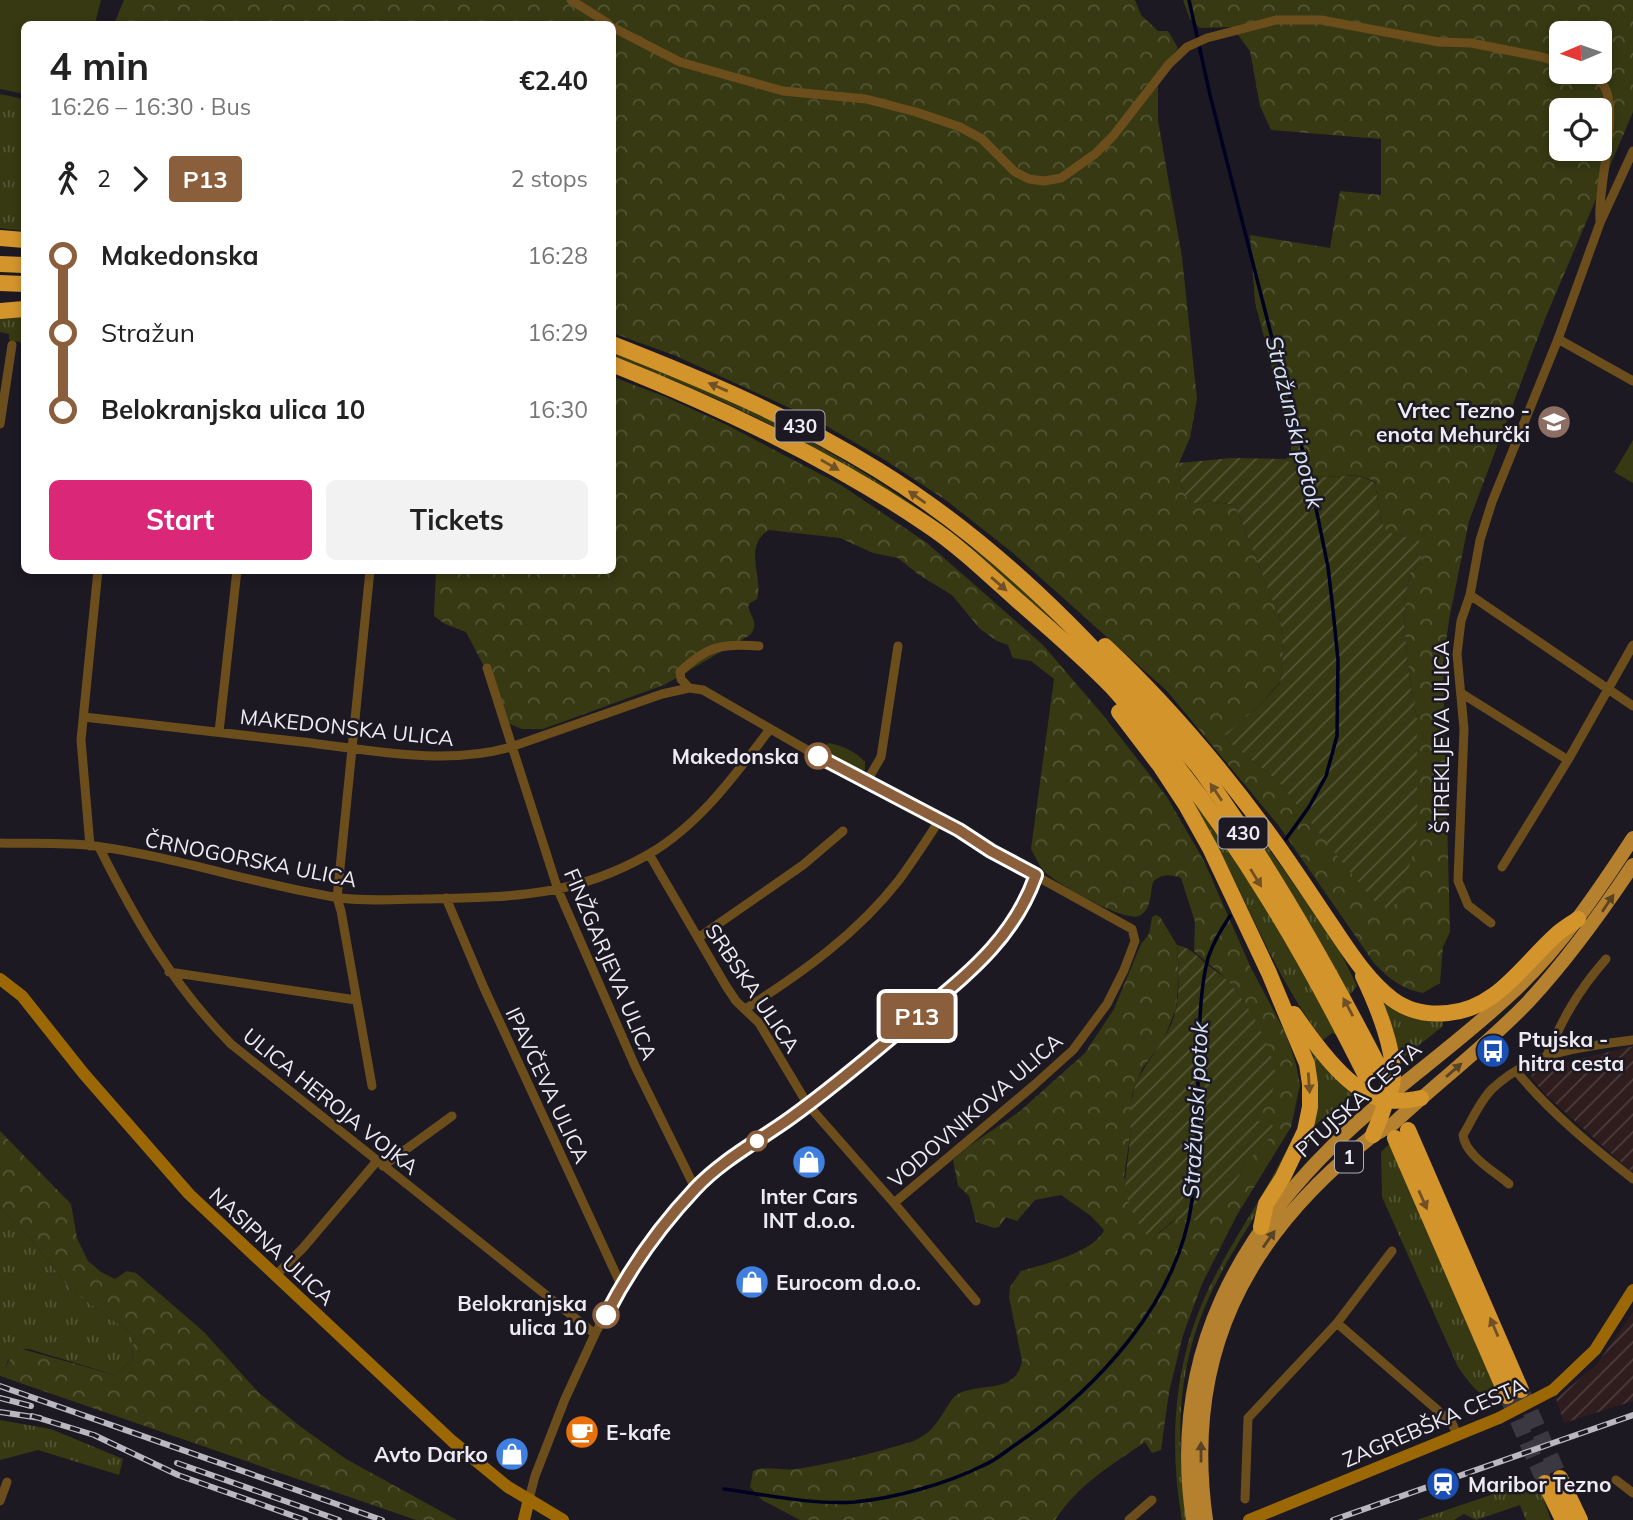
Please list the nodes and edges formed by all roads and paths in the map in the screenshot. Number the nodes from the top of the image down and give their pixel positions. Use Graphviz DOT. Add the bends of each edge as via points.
graph roads {
  1 [pos="571,0"];
  2 [pos="603,21"];
  3 [pos="616,29"];
  4 [pos="1549,59"];
  5 [pos="1602,84"];
  6 [pos="1633,150"];
  7 [pos="1600,223"];
  8 [pos="0,238"];
  9 [pos="21,240"];
  10 [pos="0,264"];
  11 [pos="21,265"];
  12 [pos="0,284"];
  13 [pos="21,284"];
  14 [pos="21,309"];
  15 [pos="0,311"];
  16 [pos="1558,339"];
  17 [pos="12,345"];
  18 [pos="616,346"];
  19 [pos="616,366"];
  20 [pos="1633,381"];
  21 [pos="0,424"];
  22 [pos="98,574"];
  23 [pos="237,574"];
  24 [pos="370,574"];
  25 [pos="1470,595"];
  26 [pos="1071,624"];
  27 [pos="1058,636"];
  28 [pos="1633,645"];
  29 [pos="759,646"];
  30 [pos="898,646"];
  31 [pos="487,668"];
  32 [pos="689,688"];
  33 [pos="1607,690"];
  34 [pos="1461,693"];
  35 [pos="1633,706"];
  36 [pos="84,717"];
  37 [pos="771,730"];
  38 [pos="219,732"];
  39 [pos="511,747"];
  40 [pos="352,748"];
  41 [pos="1568,760"];
  42 [pos="867,781"];
  43 [pos="939,821"];
  44 [pos="843,831"];
  45 [pos="1633,838"];
  46 [pos="0,843"];
  47 [pos="95,846"];
  48 [pos="649,853"];
  49 [pos="1633,865"];
  50 [pos="1502,867"];
  51 [pos="1036,875"];
  52 [pos="558,890"];
  53 [pos="337,898"];
  54 [pos="446,898"];
  55 [pos="1578,919"];
  56 [pos="1491,923"];
  57 [pos="698,938"];
  58 [pos="1354,958"];
  59 [pos="1606,959"];
  60 [pos="169,972"];
  61 [pos="1269,973"];
  62 [pos="0,979"];
  63 [pos="356,1000"];
  64 [pos="745,1009"];
  65 [pos="1633,1040"];
  66 [pos="1546,1055"];
  67 [pos="1516,1071"];
  68 [pos="372,1086"];
  69 [pos="1421,1098"];
  70 [pos="1386,1100"];
  71 [pos="808,1105"];
  72 [pos="452,1116"];
  73 [pos="1401,1134"];
  74 [pos="1373,1135"];
  75 [pos="380,1164"];
  76 [pos="1633,1180"];
  77 [pos="1509,1184"];
  78 [pos="695,1188"];
  79 [pos="894,1203"];
  80 [pos="1261,1227"];
  81 [pos="1392,1251"];
  82 [pos="275,1276"];
  83 [pos="621,1284"];
  84 [pos="1633,1290"];
  85 [pos="976,1301"];
  86 [pos="1337,1323"];
  87 [pos="595,1334"];
  88 [pos="1514,1393"];
  89 [pos="1457,1435"];
  90 [pos="1616,1480"];
  91 [pos="7,1482"];
  92 [pos="1633,1493"];
  93 [pos="529,1499"];
  94 [pos="1245,1499"];
  95 [pos="0,1500"];
  96 [pos="1152,1500"];
  97 [pos="524,1520"];
  98 [pos="563,1520"];
  99 [pos="1129,1520"];
  100 [pos="1193,1520"];
  101 [pos="1206,1520"];
  102 [pos="1249,1520"];
  103 [pos="1563,1520"];
  104 [pos="1580,1520"];
  1 -- 2 [label="street"];
  3 -- 4 [label="street" via="680,62 783,91 866,99 960,127 982,139 1015,172 1044,181 1061,178 1095,154 1187,47 1207,37 1276,20 1321,20"];
  5 -- 7 [label="street" via="1607,99 1608,139"];
  6 -- 7 [label="street, ŠTREKLJEVA ULICA"];
  7 -- 16 [label="street, ŠTREKLJEVA ULICA"];
  8 -- 9 [label="highway"];
  10 -- 11 [label="highway"];
  12 -- 13 [label="highway"];
  14 -- 15 [label="highway"];
  16 -- 20 [label="street"];
  16 -- 25 [label="street, ŠTREKLJEVA ULICA" via="1492,502"];
  17 -- 21 [label="street"];
  26 -- 18 [label="highway, 430, one-way" via="1009,565 879,471 737,395"];
  19 -- 27 [label="highway, 430, one-way" via="729,413 862,484 929,526"];
  22 -- 36 [label="street"];
  23 -- 38 [label="street"];
  24 -- 40 [label="street"];
  25 -- 33 [label="street"];
  25 -- 34 [label="street, ŠTREKLJEVA ULICA" via="1457,654"];
  27 -- 26 [label="highway, 430, one-way" via="1122,699 1186,777 1240,852 1372,1071 1345,1000 1252,846 1202,772"];
  26 -- 58 [label="highway" via="1098,640 1177,720 1268,833"];
  27 -- 61 [label="highway" via="1186,805"];
  28 -- 33 [label="street"];
  29 -- 32 [label="street" via="726,645 707,650 680,672"];
  30 -- 42 [label="street" via="881,757"];
  31 -- 39 [label="street, FINŽGARJEVA ULICA"];
  32 -- 37 [label="street" via="703,690"];
  32 -- 39 [label="street, MAKEDONSKA ULICA"];
  33 -- 35 [label="street"];
  33 -- 41 [label="street"];
  34 -- 41 [label="street"];
  34 -- 56 [label="street, ŠTREKLJEVA ULICA" via="1464,729 1458,881 1468,905"];
  36 -- 38 [label="street, MAKEDONSKA ULICA"];
  36 -- 47 [label="street" via="82,765"];
  37 -- 42 [label="street"];
  37 -- 48 [label="street, ČRNOGORSKA ULICA" via="703,810"];
  38 -- 40 [label="street, MAKEDONSKA ULICA"];
  39 -- 40 [label="street, MAKEDONSKA ULICA" via="458,756"];
  39 -- 52 [label="street, FINŽGARJEVA ULICA"];
  40 -- 53 [label="street"];
  41 -- 50 [label="street"];
  42 -- 43 [label="street"];
  43 -- 51 [label="street"];
  43 -- 64 [label="street" via="898,881 839,942"];
  44 -- 57 [label="street" via="803,865"];
  45 -- 55 [label="main road, PTUJSKA CESTA / 1"];
  46 -- 47 [label="street, ČRNOGORSKA ULICA"];
  47 -- 53 [label="street, ČRNOGORSKA ULICA"];
  47 -- 60 [label="street, ULICA HEROJA VOJKA"];
  48 -- 52 [label="street, ČRNOGORSKA ULICA"];
  48 -- 57 [label="street, SRBSKA ULICA"];
  69 -- 49 [label="main road, PTUJSKA CESTA / 1, one-way" via="1528,1002 1577,946"];
  51 -- 71 [label="street" via="997,944 976,967"];
  51 -- 79 [label="street, VODOVNIKOVA ULICA" via="1134,932 1125,970 1073,1050"];
  52 -- 54 [label="street, ČRNOGORSKA ULICA" via="516,897"];
  52 -- 78 [label="street, FINŽGARJEVA ULICA" via="635,1066"];
  53 -- 54 [label="street, ČRNOGORSKA ULICA"];
  53 -- 63 [label="street"];
  54 -- 83 [label="street, IPAVČEVA ULICA"];
  55 -- 58 [label="highway" via="1495,995 1449,1013 1421,1012 1391,999"];
  55 -- 70 [label="main road, PTUJSKA CESTA / 1" via="1512,993"];
  57 -- 64 [label="street, SRBSKA ULICA"];
  58 -- 70 [label="highway" via="1384,1028 1393,1081"];
  59 -- 66 [label="street" via="1580,989"];
  60 -- 63 [label="street"];
  60 -- 75 [label="street, ULICA HEROJA VOJKA" via="231,1044"];
  61 -- 70 [label="highway" via="1308,1035 1333,1063 1363,1091"];
  61 -- 80 [label="highway, one-way" via="1307,1064 1310,1107 1301,1139 1266,1204"];
  62 -- 82 [label="street, NASIPNA ULICA" via="22,996 180,1184"];
  63 -- 68 [label="street"];
  64 -- 71 [label="street, SRBSKA ULICA" via="759,1023"];
  65 -- 66 [label="street"];
  66 -- 67 [label="street"];
  67 -- 76 [label="street" via="1584,1140"];
  67 -- 77 [label="street" via="1491,1090 1463,1135 1476,1156"];
  69 -- 70 [label="highway"];
  69 -- 74 [label="main road, PTUJSKA CESTA / 1"];
  70 -- 74 [label="highway"];
  70 -- 80 [label="main road, PTUJSKA CESTA / 1" via="1302,1177"];
  71 -- 78 [label="street"];
  71 -- 79 [label="street, SRBSKA ULICA"];
  72 -- 75 [label="street"];
  73 -- 88 [label="highway"];
  101 -- 74 [label="main road, PTUJSKA CESTA / 1, one-way" via="1201,1448 1204,1405 1210,1369 1238,1291 1279,1226 1313,1188"];
  75 -- 82 [label="street"];
  75 -- 87 [label="street, ULICA HEROJA VOJKA"];
  78 -- 83 [label="street"];
  79 -- 85 [label="street, SRBSKA ULICA"];
  80 -- 100 [label="main road, PTUJSKA CESTA / 1" via="1224,1292 1198,1368 1188,1430"];
  81 -- 86 [label="street"];
  82 -- 93 [label="street, NASIPNA ULICA" via="452,1441"];
  83 -- 87 [label="street"];
  84 -- 89 [label="street, ZAGREBŠKA CESTA, bridge" via="1595,1350 1553,1390"];
  86 -- 89 [label="street" via="1452,1423"];
  86 -- 94 [label="street" via="1248,1418"];
  87 -- 93 [label="street" via="534,1476"];
  89 -- 102 [label="street, ZAGREBŠKA CESTA"];
  90 -- 92 [label="street"];
  91 -- 95 [label="street"];
  93 -- 97 [label="street"];
  93 -- 98 [label="street"];
  96 -- 99 [label="street"];
  103 -- 104 [label="highway" via="1553,1480"];
}
